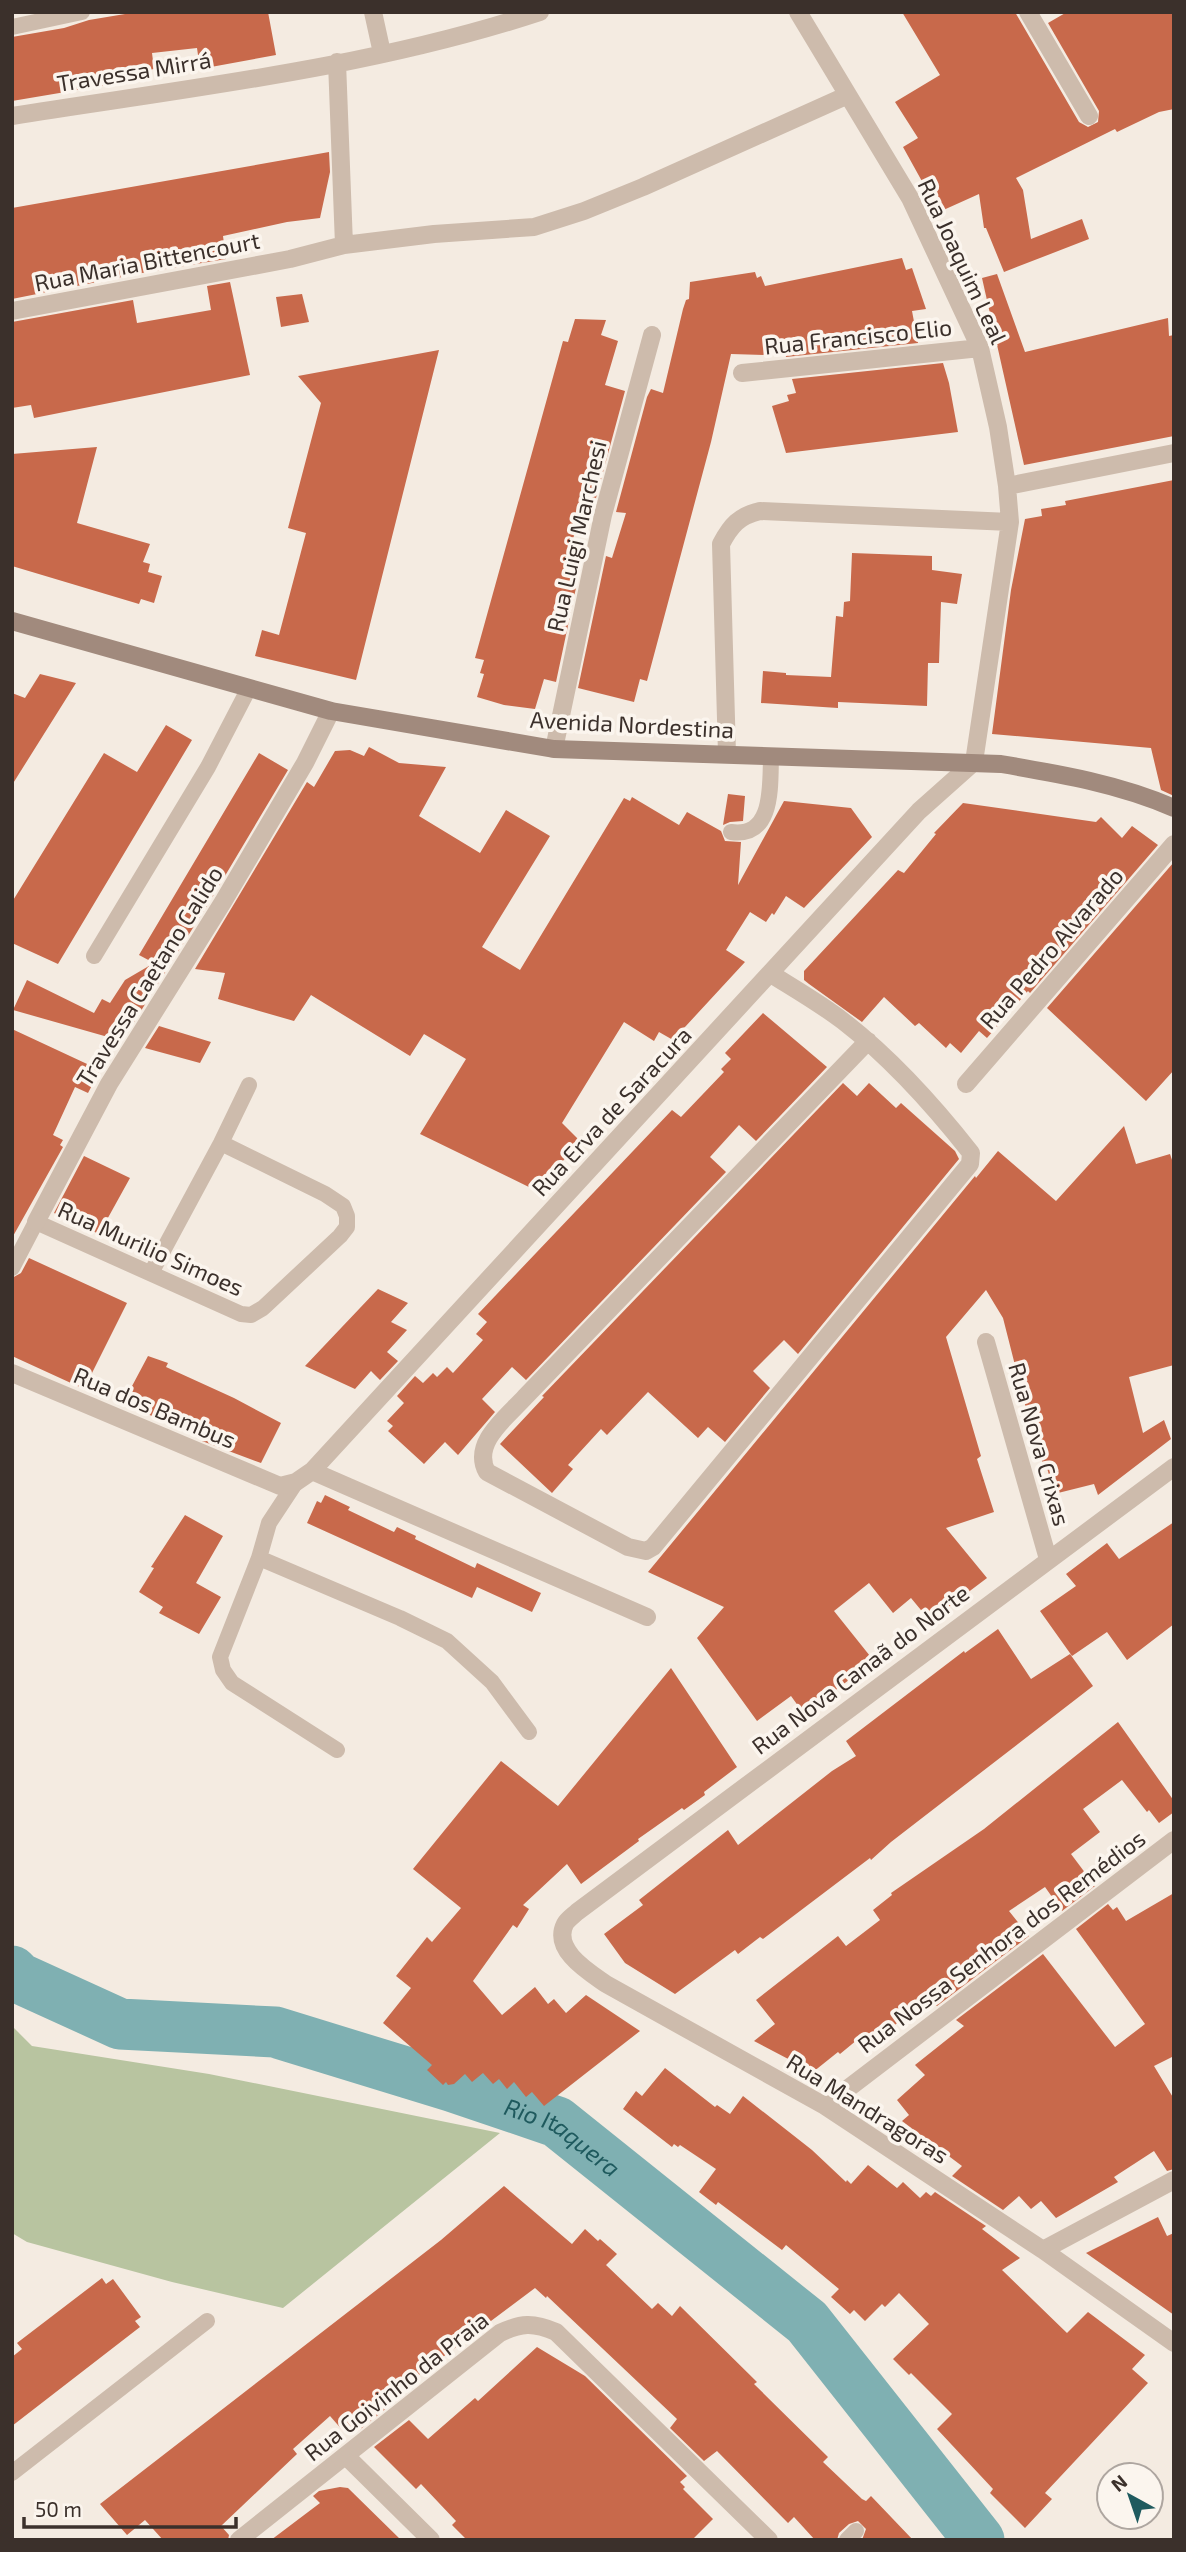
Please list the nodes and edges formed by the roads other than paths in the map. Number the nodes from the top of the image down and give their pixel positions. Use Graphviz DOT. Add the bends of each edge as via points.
graph roads {
  1 [pos="82,12"];
  2 [pos="373,12"];
  3 [pos="540,12"];
  4 [pos="798,12"];
  5 [pos="1028,12"];
  6 [pos="12,27"];
  7 [pos="382,54"];
  8 [pos="337,62"];
  9 [pos="848,95"];
  10 [pos="12,116"];
  11 [pos="1089,116"];
  12 [pos="344,245"];
  13 [pos="12,311"];
  14 [pos="652,335"];
  15 [pos="980,348"];
  16 [pos="742,373"];
  17 [pos="1174,453"];
  18 [pos="1007,486"];
  19 [pos="1010,522"];
  20 [pos="12,621"];
  21 [pos="249,688"];
  22 [pos="331,711"];
  23 [pos="554,749"];
  24 [pos="727,754"];
  25 [pos="771,756"];
  26 [pos="975,762"];
  27 [pos="1174,808"];
  28 [pos="731,832"];
  29 [pos="1174,844"];
  30 [pos="94,956"];
  31 [pos="771,974"];
  32 [pos="868,1041"];
  33 [pos="966,1084"];
  34 [pos="249,1085"];
  35 [pos="221,1143"];
  36 [pos="36,1222"];
  37 [pos="12,1268"];
  38 [pos="151,1273"];
  39 [pos="986,1342"];
  40 [pos="12,1373"];
  41 [pos="1174,1467"];
  42 [pos="312,1471"];
  43 [pos="288,1484"];
  44 [pos="259,1558"];
  45 [pos="1048,1559"];
  46 [pos="647,1617"];
  47 [pos="529,1732"];
  48 [pos="337,1750"];
  49 [pos="1174,1840"];
  50 [pos="577,1912"];
  51 [pos="825,2106"];
  52 [pos="1174,2180"];
  53 [pos="1043,2250"];
  54 [pos="207,2321"];
  55 [pos="1174,2343"];
  56 [pos="346,2456"];
  57 [pos="12,2473"];
  58 [pos="239,2540"];
  59 [pos="431,2540"];
  60 [pos="769,2540"];
  1 -- 6 [label="lane"];
  2 -- 7 [label="street"];
  3 -- 7 [label="street, Travessa Mirrá" via="477,33"];
  4 -- 9 [label="street, Rua Joaquim Leal"];
  5 -- 11 [label="street"];
  7 -- 8 [label="street, Travessa Mirrá"];
  8 -- 10 [label="street, Travessa Mirrá"];
  8 -- 12 [label="street"];
  9 -- 12 [label="street, Rua Maria Bittencourt" via="643,187 534,228"];
  9 -- 15 [label="street, Rua Joaquim Leal" via="910,198"];
  12 -- 13 [label="street, Rua Maria Bittencourt"];
  14 -- 23 [label="street, Rua Luigi Marchesi" via="603,515"];
  15 -- 16 [label="street, Rua Francisco Elio"];
  15 -- 18 [label="street, Rua Joaquim Leal"];
  17 -- 18 [label="street"];
  18 -- 19 [label="street, Rua Joaquim Leal"];
  19 -- 24 [label="street" via="760,511 731,525 722,544"];
  19 -- 26 [label="street, Rua Joaquim Leal"];
  20 -- 21 [label="main road, Avenida Nordestina"];
  21 -- 22 [label="main road, Avenida Nordestina"];
  21 -- 30 [label="lane" via="208,766"];
  22 -- 23 [label="main road, Avenida Nordestina"];
  22 -- 36 [label="street, Travessa Caetano Calido" via="223,902 108,1084"];
  23 -- 24 [label="main road, Avenida Nordestina"];
  24 -- 25 [label="main road, Avenida Nordestina"];
  25 -- 26 [label="main road, Avenida Nordestina"];
  25 -- 28 [label="lane" via="764,817 749,832"];
  26 -- 27 [label="main road, Avenida Nordestina" via="1064,775"];
  26 -- 31 [label="street, Rua Erva de Saracura" via="919,811"];
  29 -- 33 [label="street, Rua Pedro Alvarado"];
  31 -- 32 [label="street"];
  31 -- 42 [label="street, Rua Erva de Saracura"];
  32 -- 32 [label="street" via="489,1437 482,1451 487,1472 628,1547 646,1552 653,1547 970,1164 971,1153 962,1141"];
  34 -- 35 [label="lane"];
  35 -- 38 [label="lane"];
  35 -- 38 [label="lane, Rua Murilio Simoes" via="343,1206 347,1227 275,1298 251,1315"];
  36 -- 37 [label="lane, Travessa Caetano Calido"];
  36 -- 38 [label="lane, Rua Murilio Simoes"];
  39 -- 45 [label="street, Rua Nova Crixas"];
  40 -- 43 [label="street, Rua dos Bambus"];
  41 -- 45 [label="street, Rua Nova Canaã do Norte"];
  42 -- 43 [label="street, Rua Erva de Saracura"];
  42 -- 46 [label="street"];
  43 -- 44 [label="lane"];
  44 -- 47 [label="lane" via="447,1641 492,1682"];
  44 -- 48 [label="lane" via="220,1657 223,1670 232,1683"];
  45 -- 50 [label="street, Rua Nova Canaã do Norte"];
  49 -- 51 [label="street, Rua Nossa Senhora dos Remédios"];
  50 -- 51 [label="street, Rua Mandragoras" via="565,1924 564,1938 582,1967"];
  51 -- 53 [label="street, Rua Mandragoras"];
  52 -- 53 [label="street"];
  53 -- 55 [label="street, Rua Mandragoras"];
  54 -- 57 [label="lane"];
  56 -- 58 [label="street, Rua Goivinho da Praia"];
  56 -- 59 [label="street"];
  56 -- 60 [label="street, Rua Goivinho da Praia" via="499,2333 516,2325 543,2327 556,2332"];
}
